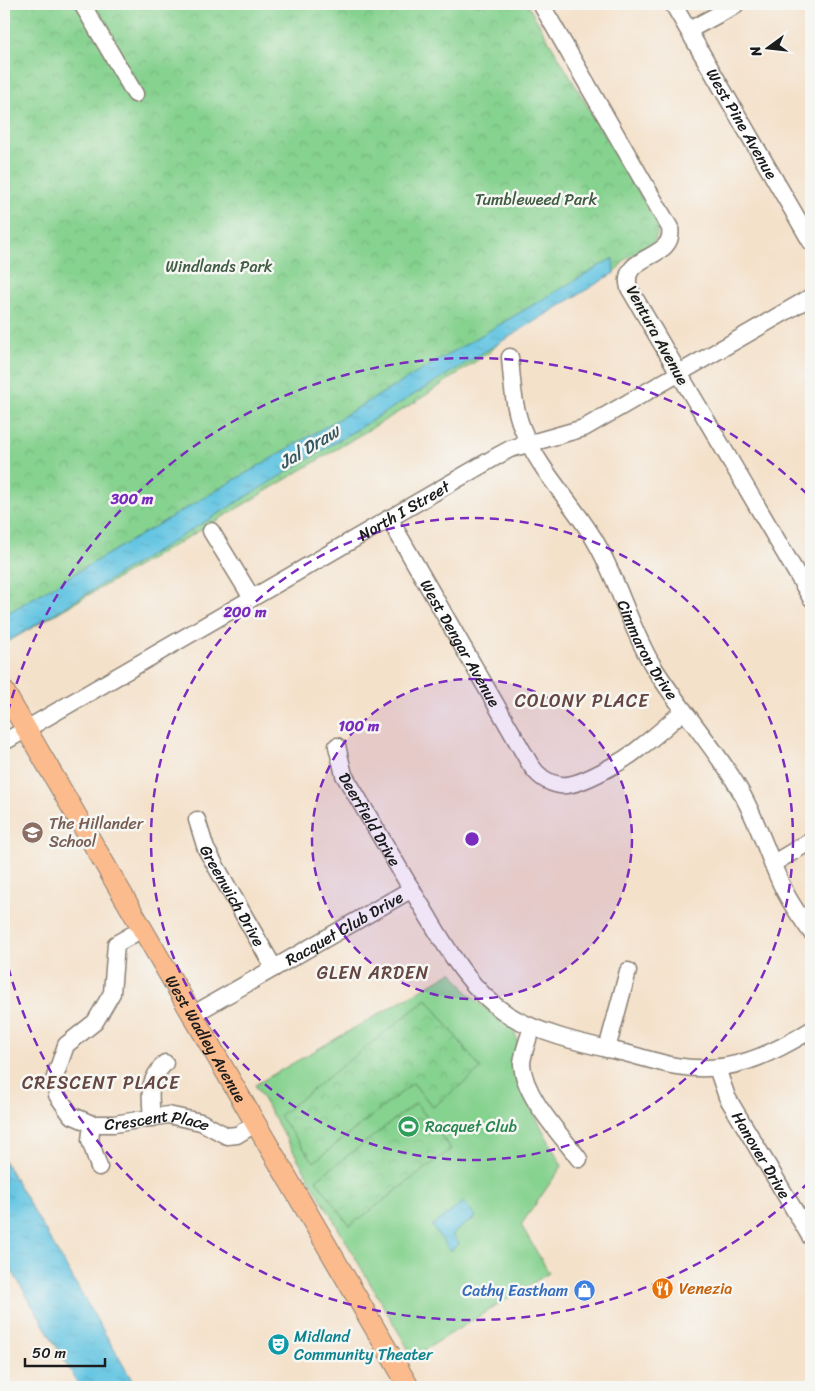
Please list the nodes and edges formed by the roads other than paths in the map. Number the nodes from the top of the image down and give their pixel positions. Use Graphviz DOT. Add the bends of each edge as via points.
graph roads {
  1 [pos="82,4"];
  2 [pos="541,4"];
  3 [pos="673,4"];
  4 [pos="736,4"];
  5 [pos="689,30"];
  6 [pos="136,94"];
  7 [pos="811,242"];
  8 [pos="811,297"];
  9 [pos="510,357"];
  10 [pos="679,374"];
  11 [pos="530,444"];
  12 [pos="389,518"];
  13 [pos="211,531"];
  14 [pos="252,598"];
  15 [pos="811,598"];
  16 [pos="4,691"];
  17 [pos="683,711"];
  18 [pos="26,729"];
  19 [pos="4,742"];
  20 [pos="337,746"];
  21 [pos="197,820"];
  22 [pos="811,841"];
  23 [pos="772,864"];
  24 [pos="412,889"];
  25 [pos="142,929"];
  26 [pos="811,932"];
  27 [pos="274,968"];
  28 [pos="628,970"];
  29 [pos="192,1015"];
  30 [pos="532,1027"];
  31 [pos="811,1030"];
  32 [pos="607,1048"];
  33 [pos="165,1063"];
  34 [pos="717,1068"];
  35 [pos="152,1118"];
  36 [pos="92,1124"];
  37 [pos="255,1124"];
  38 [pos="579,1159"];
  39 [pos="100,1167"];
  40 [pos="811,1238"];
  41 [pos="409,1387"];
  1 -- 6 [label="street"];
  2 -- 10 [label="street, Ventura Avenue" via="670,228 668,244 635,265 627,281 628,288"];
  3 -- 5 [label="street, West Pine Avenue"];
  4 -- 5 [label="street"];
  5 -- 7 [label="street, West Pine Avenue"];
  8 -- 10 [label="street, North I Street"];
  9 -- 11 [label="street, Cimmaron Drive" via="516,404"];
  10 -- 11 [label="street, North I Street" via="584,428"];
  10 -- 15 [label="street, Ventura Avenue"];
  11 -- 12 [label="street, North I Street" via="510,449"];
  11 -- 17 [label="street, Cimmaron Drive" via="594,539 644,649"];
  12 -- 14 [label="street, North I Street"];
  12 -- 17 [label="street, West Dengar Avenue" via="530,764 544,780 562,786 592,776 638,750"];
  13 -- 14 [label="street"];
  14 -- 18 [label="street, North I Street"];
  16 -- 18 [label="main road, West Wadley Avenue"];
  17 -- 23 [label="street, Cimmaron Drive" via="740,790"];
  18 -- 19 [label="street, North I Street"];
  18 -- 25 [label="main road, West Wadley Avenue"];
  20 -- 24 [label="street, Deerfield Drive" via="344,775"];
  21 -- 27 [label="street, Greenwich Drive" via="206,849"];
  22 -- 23 [label="street"];
  23 -- 26 [label="street, Cimmaron Drive" via="785,892"];
  24 -- 27 [label="street, Racquet Club Drive"];
  24 -- 30 [label="street, Racquet Club Drive" via="452,956 482,993 508,1015"];
  25 -- 29 [label="main road, West Wadley Avenue"];
  25 -- 36 [label="street, Crescent Place" via="116,944 112,993 96,1022 66,1045 55,1077 57,1096 71,1114"];
  27 -- 29 [label="street, Racquet Club Drive"];
  28 -- 32 [label="street"];
  29 -- 37 [label="main road, West Wadley Avenue"];
  30 -- 32 [label="street, Racquet Club Drive"];
  30 -- 38 [label="street" via="522,1063 528,1088"];
  31 -- 34 [label="street, Racquet Club Drive" via="769,1054"];
  32 -- 34 [label="street, Racquet Club Drive" via="675,1066"];
  33 -- 35 [label="street" via="154,1074 150,1094"];
  34 -- 40 [label="street, Hanover Drive" via="727,1097"];
  35 -- 36 [label="street, Crescent Place"];
  35 -- 37 [label="street, Crescent Place" via="168,1115 201,1122 227,1136 237,1135"];
  36 -- 39 [label="street" via="90,1140"];
  37 -- 41 [label="main road, West Wadley Avenue"];
}
